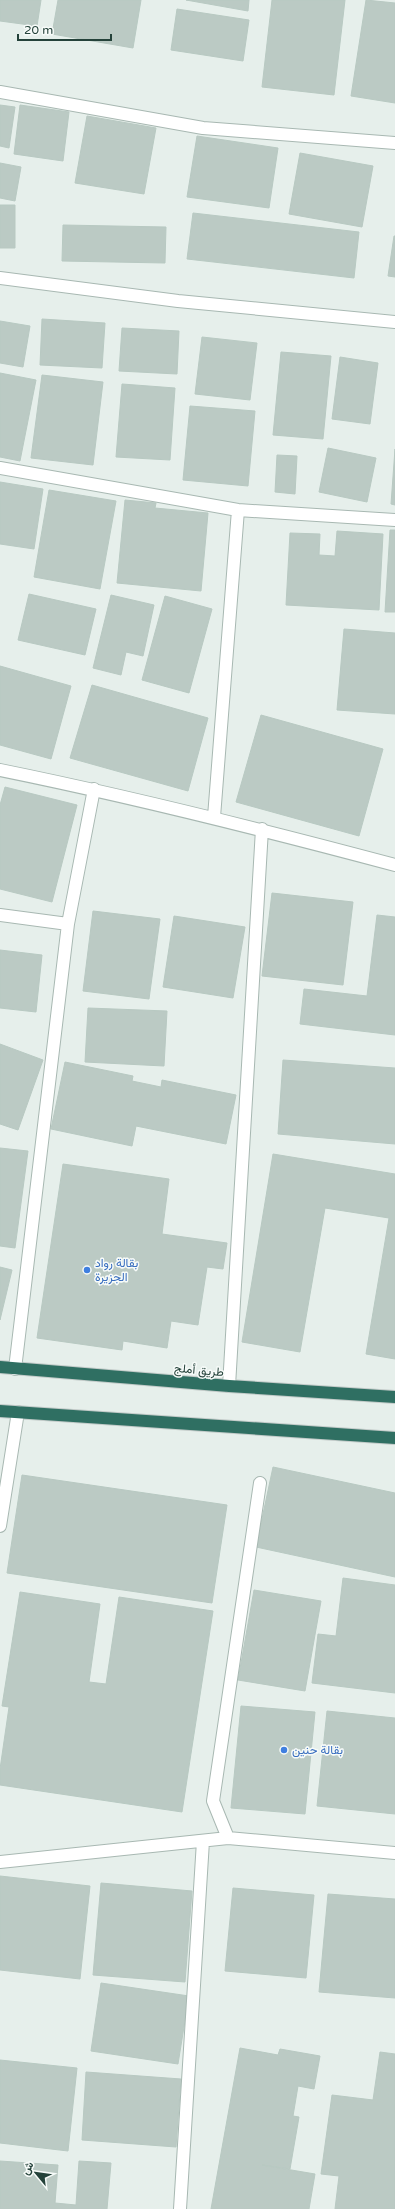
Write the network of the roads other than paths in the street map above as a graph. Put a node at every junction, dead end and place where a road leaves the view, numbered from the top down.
1 (0, 92) edge
2 (395, 143) edge
3 (0, 278) edge
4 (395, 322) edge
5 (0, 468) edge
6 (238, 510) junction
7 (395, 520) edge
8 (0, 770) edge
9 (94, 789) junction
10 (214, 817) junction
11 (262, 829) junction
12 (395, 865) edge
13 (0, 915) edge
14 (68, 924) junction
15 (0, 1368) edge
16 (15, 1369) junction
17 (229, 1386) junction
18 (395, 1397) edge
19 (0, 1411) edge
20 (18, 1412) junction
21 (395, 1438) edge
22 (260, 1483) dead end
23 (0, 1526) edge
24 (228, 1838) junction
25 (203, 1841) junction
26 (395, 1852) edge
27 (0, 1862) edge
28 (180, 2209) edge

1 - 2 street
3 - 4 street
5 - 6 street
6 - 7 street
6 - 10 street
8 - 9 street
9 - 10 street
9 - 14 street
10 - 11 street
11 - 12 street
11 - 17 street
13 - 14 street
14 - 16 street
15 - 16 highway, طريق أملج
16 - 17 highway, طريق أملج
17 - 18 highway, طريق أملج
19 - 20 highway
20 - 21 highway
20 - 23 street
22 - 24 street
24 - 25 street
24 - 26 street
25 - 27 street
25 - 28 street

